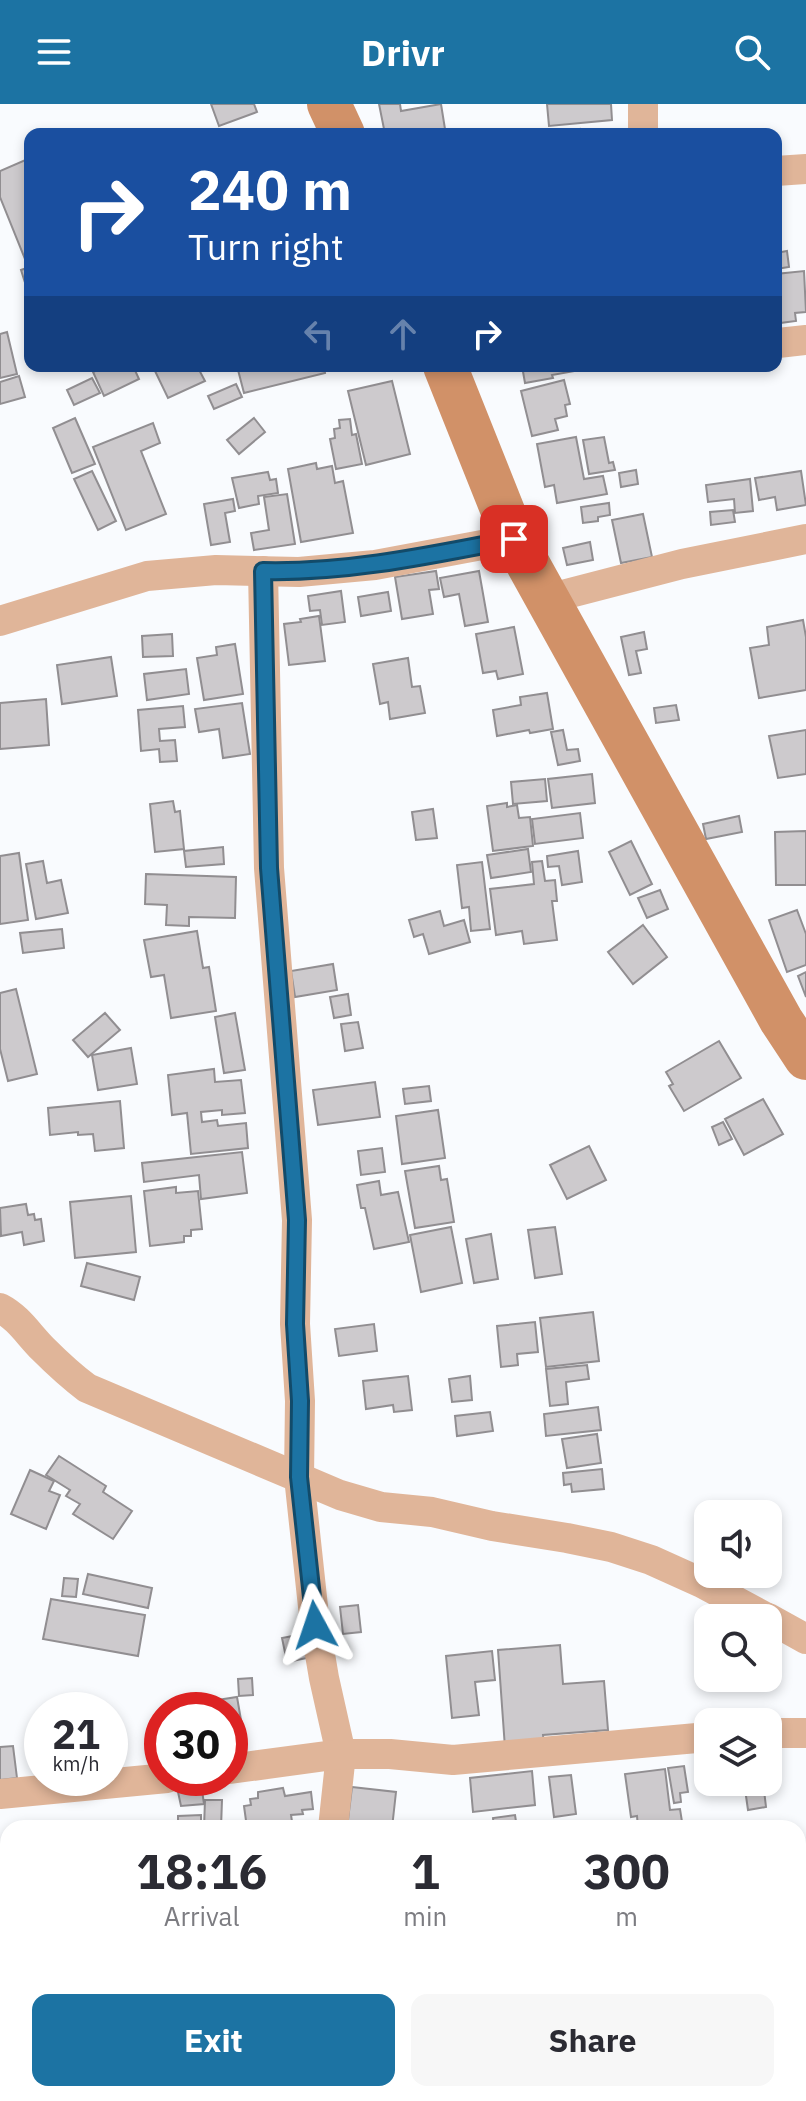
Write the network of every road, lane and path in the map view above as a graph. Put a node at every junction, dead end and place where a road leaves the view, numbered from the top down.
1 (329, 104) edge
2 (643, 104) edge
3 (340, 128) edge
4 (643, 128) edge
5 (806, 169) edge
6 (782, 171) edge
7 (447, 372) edge
8 (514, 539) junction
9 (806, 539) edge
10 (263, 571) junction
11 (547, 599) junction
12 (0, 621) edge
13 (806, 1058) edge
14 (0, 1308) edge
15 (299, 1477) junction
16 (742, 1604) edge
17 (782, 1626) edge
18 (806, 1639) edge
19 (782, 1733) edge
20 (806, 1733) edge
21 (694, 1738) edge
22 (341, 1754) junction
23 (248, 1767) edge
24 (144, 1780) edge
25 (0, 1794) edge
26 (334, 1820) edge

1 - 3 main road
2 - 4 street
5 - 6 street
7 - 8 main road
8 - 10 street
8 - 11 main road
9 - 11 street
10 - 12 street
10 - 15 street
11 - 13 main road
14 - 15 street
15 - 16 street
15 - 22 street
17 - 18 street
19 - 20 street
21 - 22 street
22 - 23 street
22 - 26 street
24 - 25 street

